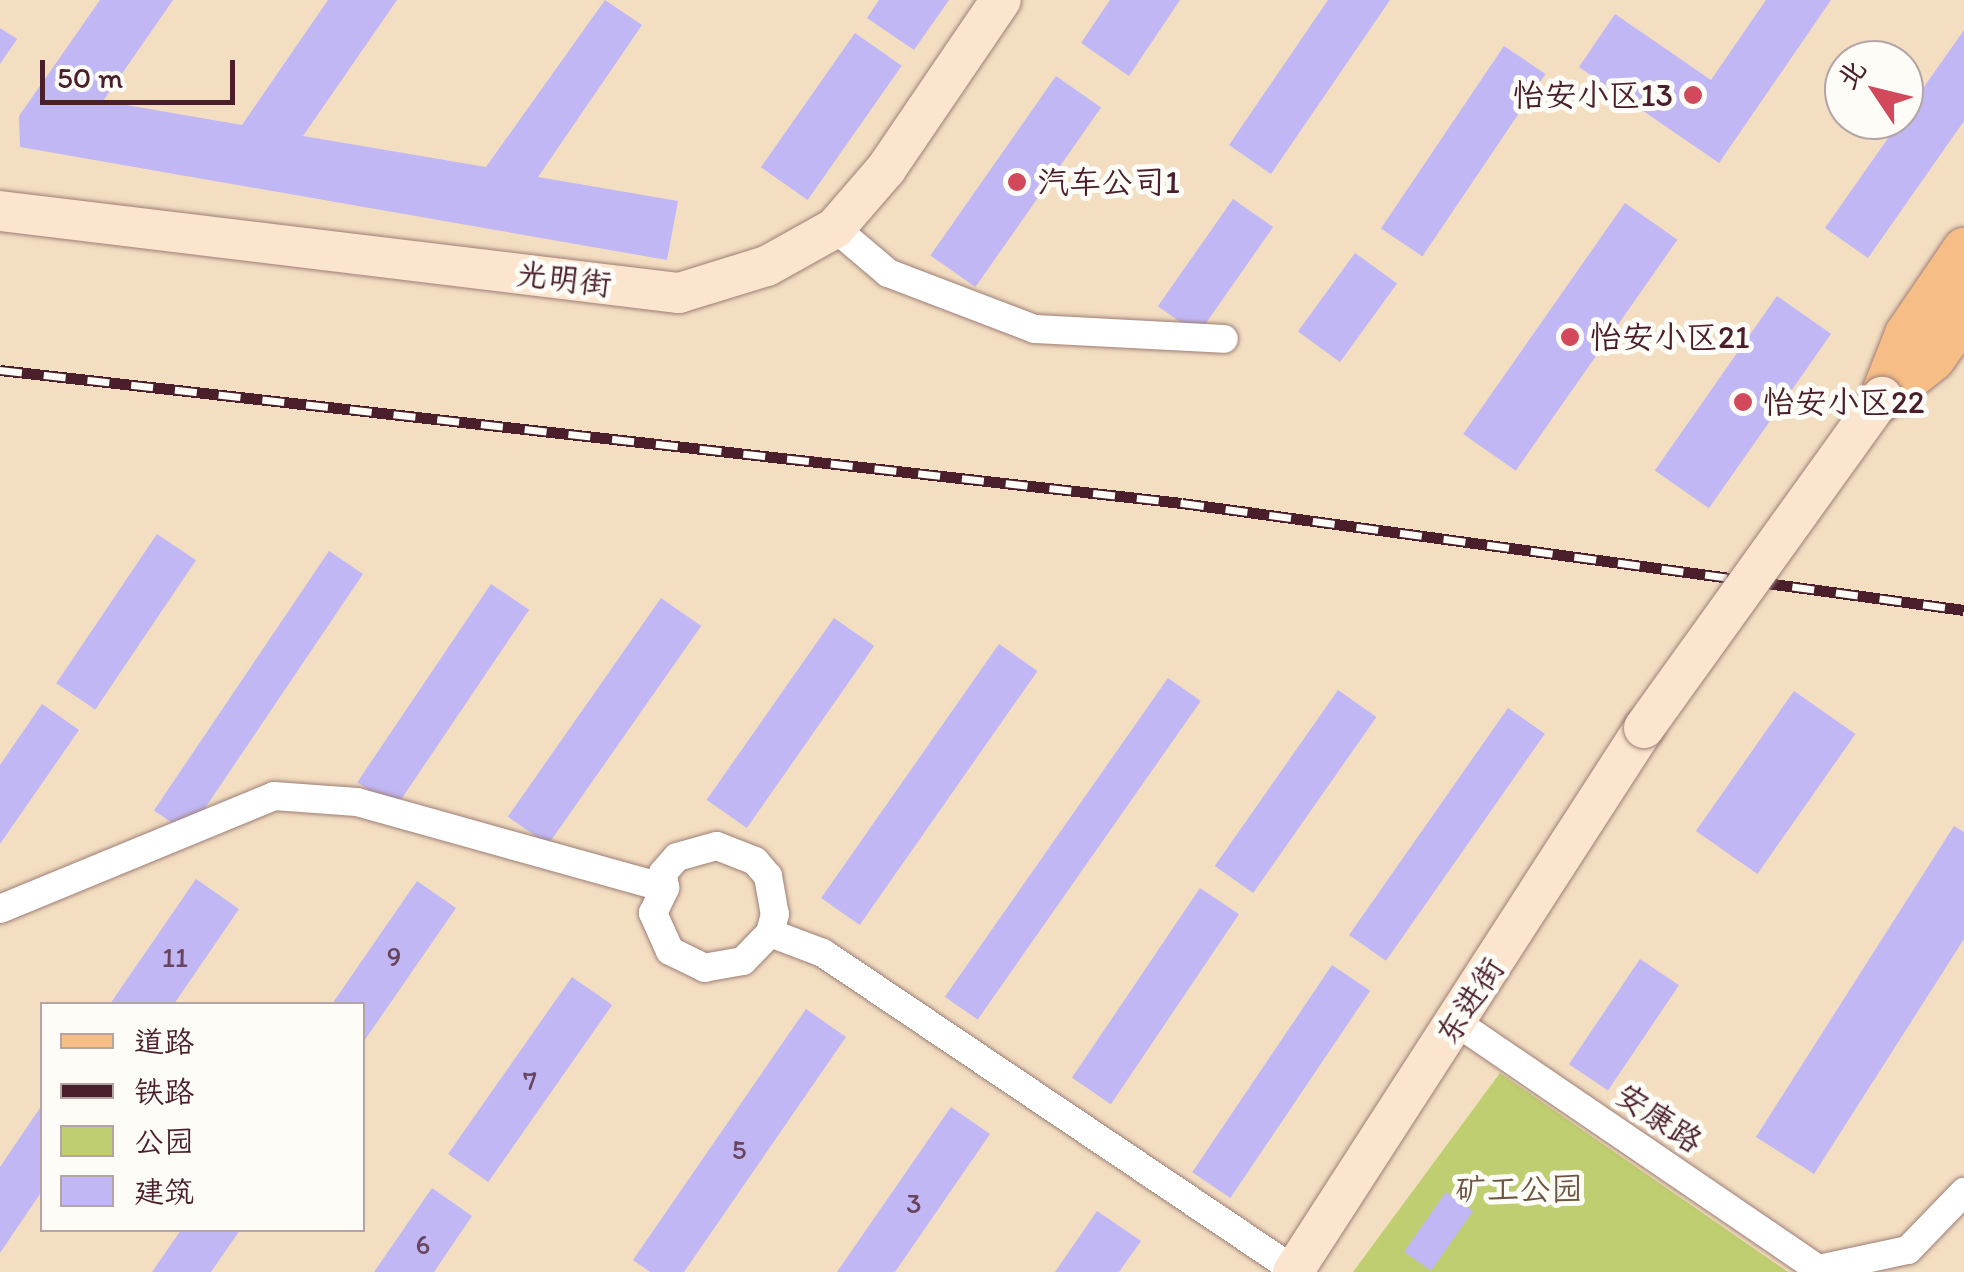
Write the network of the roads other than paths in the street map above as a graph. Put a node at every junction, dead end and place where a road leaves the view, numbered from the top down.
1 (1001, 0) edge
2 (0, 212) edge
3 (835, 228) junction
4 (1964, 250) edge
5 (1964, 312) edge
6 (1224, 339) dead end
7 (1882, 397) junction
8 (665, 888) junction
9 (0, 909) edge
10 (770, 933) junction
11 (1456, 1022) junction
12 (1964, 1192) edge
13 (1294, 1271) edge
14 (1821, 1271) edge

1 - 3 main road, 光明街
2 - 3 main road, 光明街
3 - 6 street
4 - 7 main road
5 - 7 main road
7 - 11 main road, 东进街, bridge
8 - 9 street
8 - 10 street
8 - 10 street
10 - 13 street
11 - 13 main road, 东进街
11 - 14 street, 安康路
12 - 14 street

